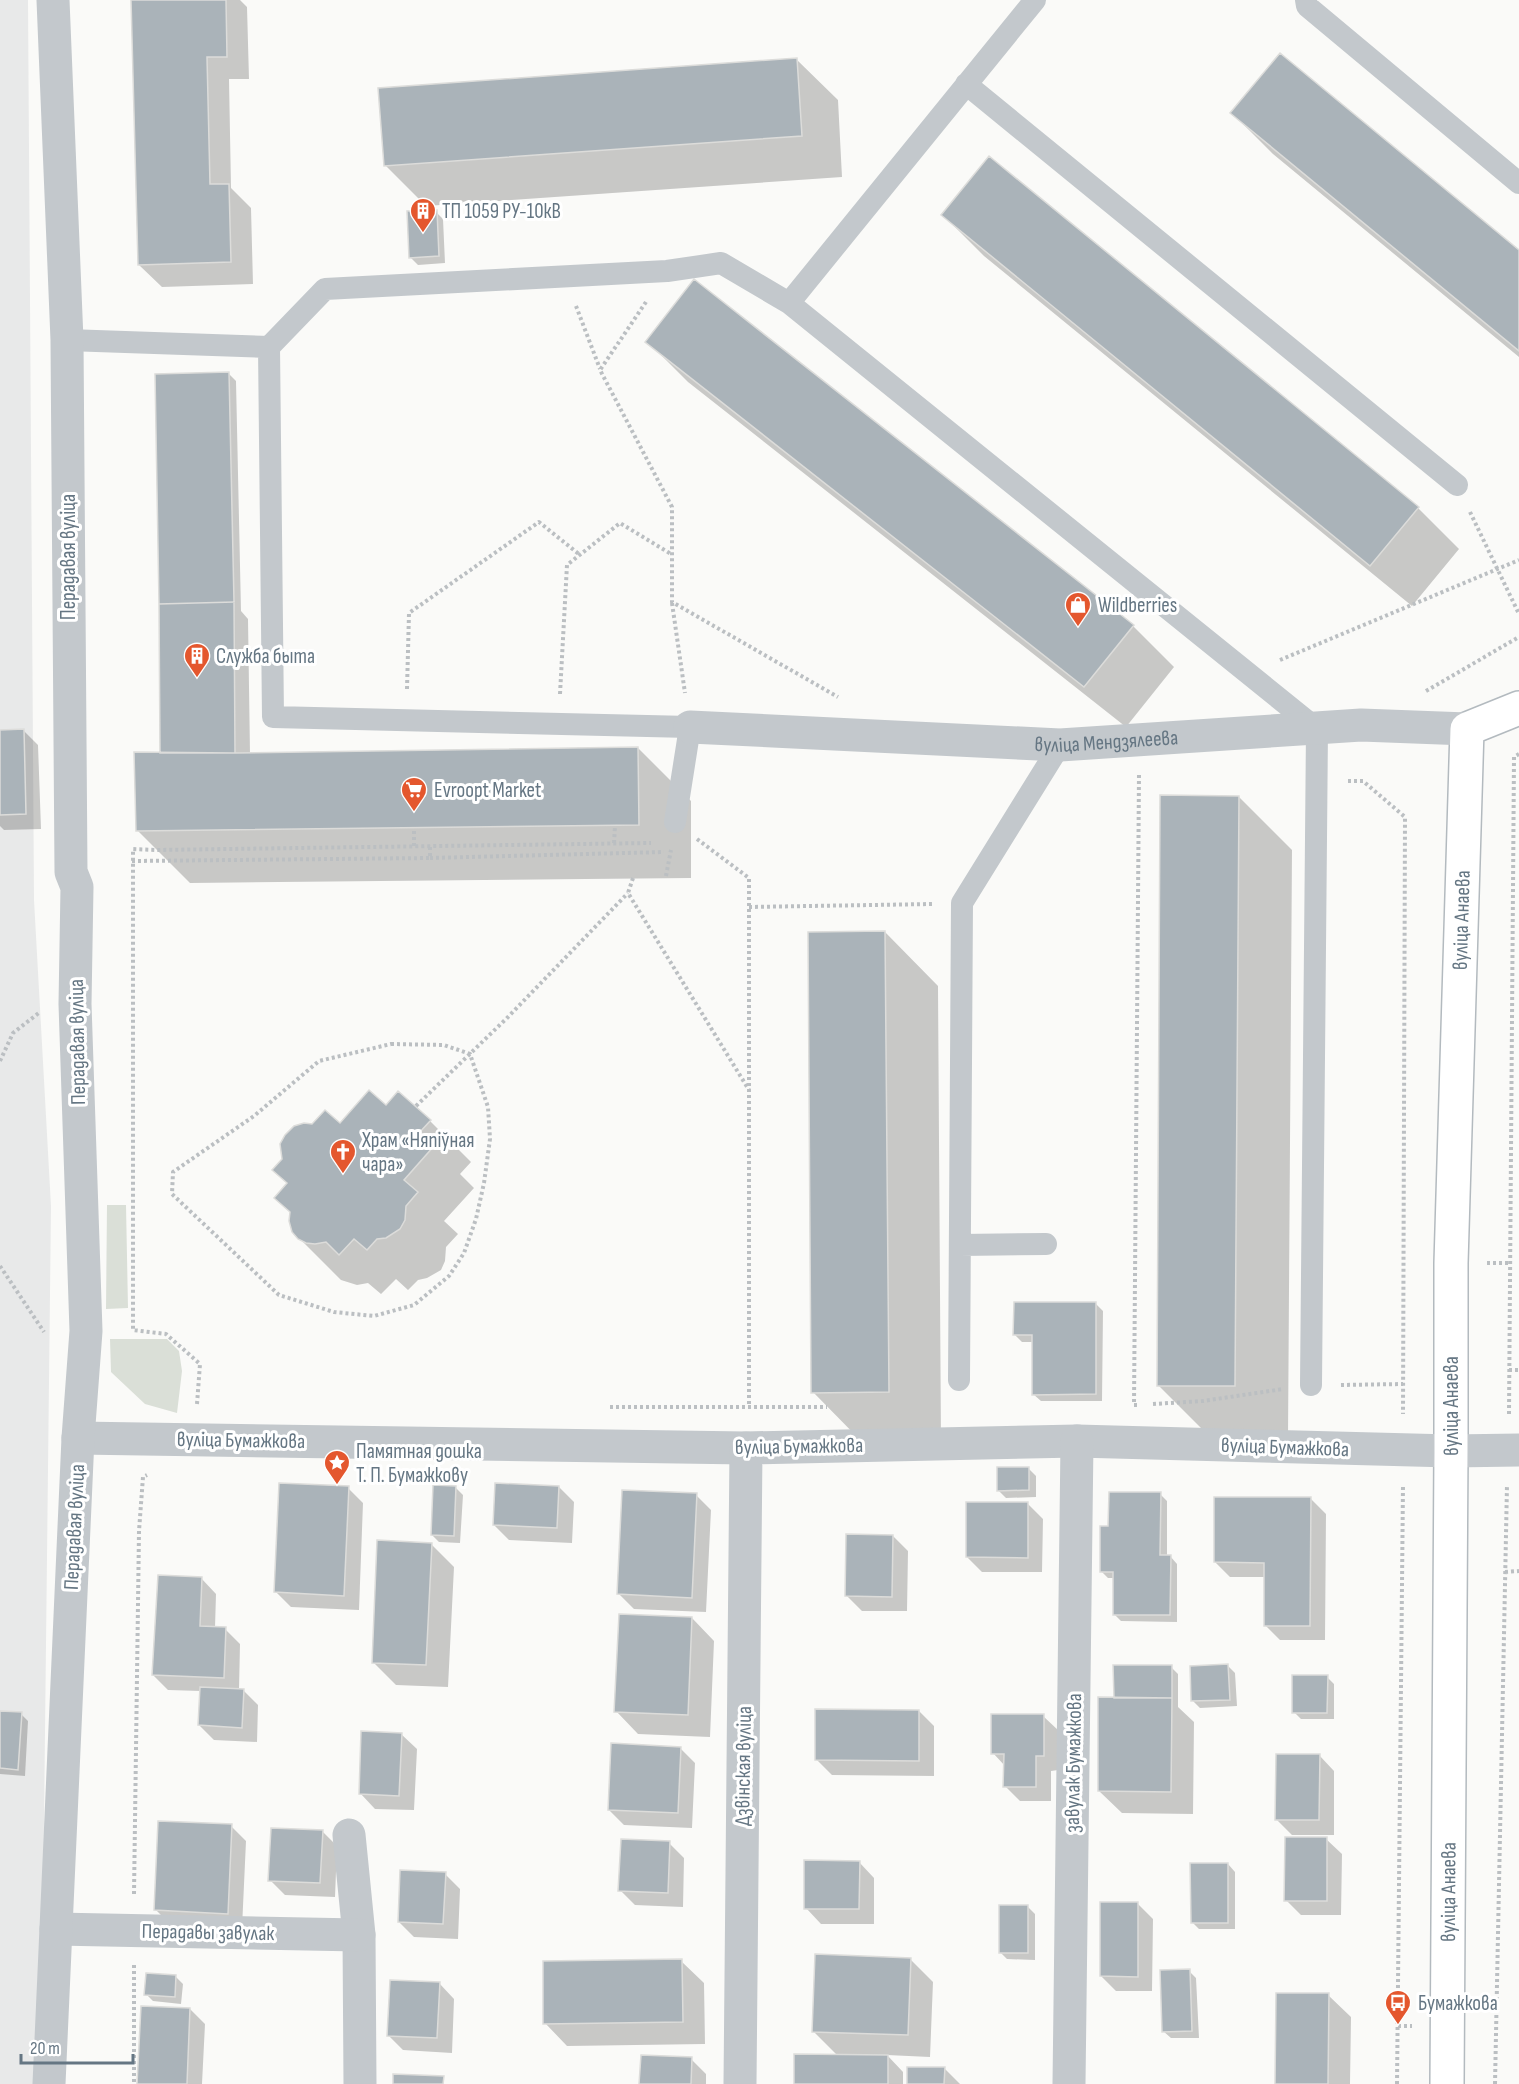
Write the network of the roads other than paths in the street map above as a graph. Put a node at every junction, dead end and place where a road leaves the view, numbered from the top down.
1 (52, 0) edge
2 (1035, 0) edge
3 (1306, 0) edge
4 (966, 84) junction
5 (1519, 183) edge
6 (789, 303) junction
7 (67, 340) junction
8 (269, 347) junction
9 (1457, 485) road end
10 (1519, 708) edge
11 (690, 727) junction
12 (1317, 729) junction
13 (1467, 729) junction
14 (1060, 745) junction
15 (675, 822) road end
16 (1046, 1244) dead end
17 (960, 1245) junction
18 (959, 1380) dead end
19 (1311, 1385) road end
20 (78, 1438) junction
21 (1077, 1441) junction
22 (746, 1448) junction
23 (1519, 1450) edge
24 (1451, 1451) junction
25 (349, 1835) dead end
26 (56, 1929) junction
27 (359, 1935) junction
28 (49, 2084) edge
29 (360, 2084) edge
30 (740, 2084) edge
31 (1069, 2084) edge
32 (1447, 2084) edge

1 - 7 street, Перадавая вуліца
2 - 4 lane
3 - 5 lane
4 - 6 lane
4 - 9 lane
6 - 8 lane
6 - 12 lane
7 - 8 lane
7 - 20 street, Перадавая вуліца
8 - 11 lane
10 - 13 street, вуліца Мендзялеева
11 - 14 street, вуліца Мендзялеева
11 - 15 lane
12 - 13 street, вуліца Мендзялеева
12 - 14 street, вуліца Мендзялеева
12 - 19 lane
13 - 24 street, вуліца Анаева
14 - 17 lane
16 - 17 lane
17 - 18 lane
20 - 22 street, вуліца Бумажкова
20 - 26 street, Перадавая вуліца
21 - 22 street, вуліца Бумажкова
21 - 24 street, вуліца Бумажкова
21 - 31 street, завулак Бумажкова
22 - 30 street, Дзвінская вуліца
23 - 24 street, вуліца Бумажкова
24 - 32 street, вуліца Анаева
25 - 27 street
26 - 27 street, Перадавы завулак
26 - 28 street, Перадавая вуліца
27 - 29 street

